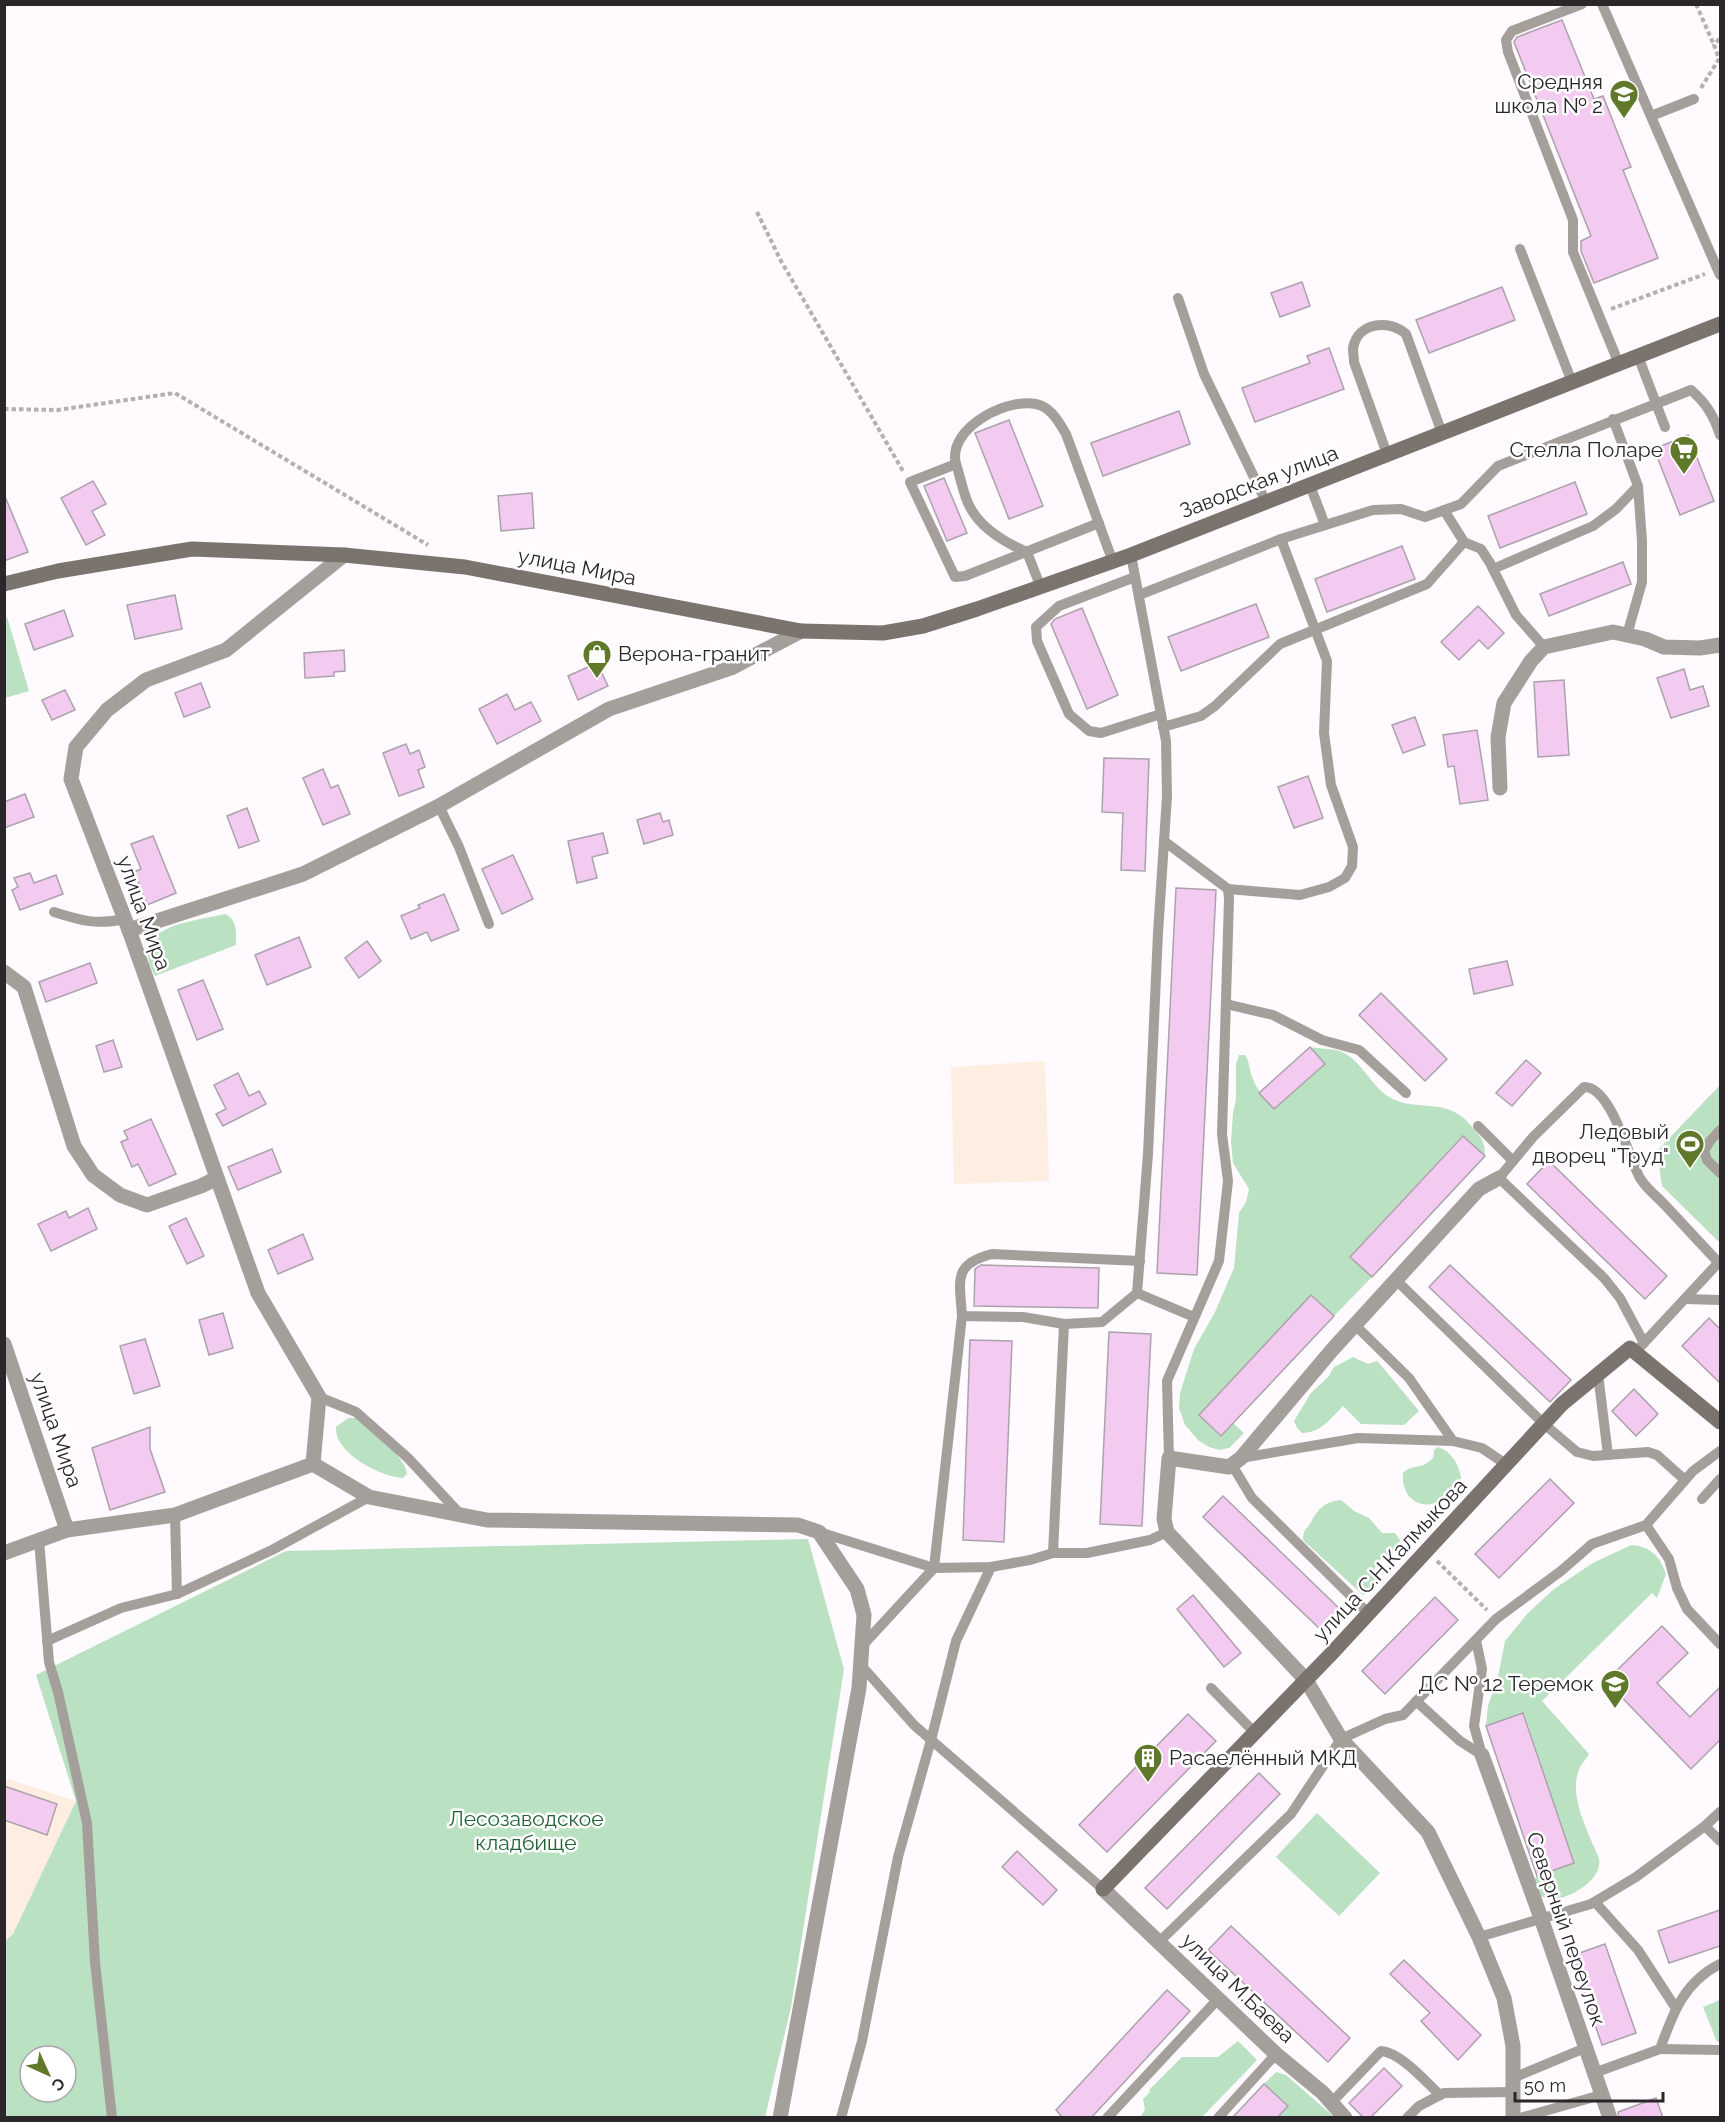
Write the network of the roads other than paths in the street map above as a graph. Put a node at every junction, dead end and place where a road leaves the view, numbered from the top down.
1 (1582, 4) edge
2 (1602, 4) edge
3 (1694, 99) road end
4 (1651, 116) junction
5 (1520, 249) dead end
6 (1719, 272) edge
7 (1178, 298) dead end
8 (1720, 324) edge
9 (1638, 356) junction
10 (1618, 364) junction
11 (1572, 382) junction
12 (1656, 402) junction
13 (1717, 414) edge
14 (1613, 420) junction
15 (1665, 427) dead end
16 (1442, 433) junction
17 (1720, 435) edge
18 (1388, 454) junction
19 (956, 464) junction
20 (1310, 485) junction
21 (1638, 486) junction
22 (1266, 502) junction
23 (1444, 510) junction
24 (1098, 523) junction
25 (1324, 525) junction
26 (1281, 538) junction
27 (1464, 542) junction
28 (1027, 552) junction
29 (344, 555) junction
30 (1131, 555) junction
31 (1113, 562) junction
32 (1493, 569) junction
33 (1135, 577) junction
34 (4, 584) edge
35 (1041, 588) junction
36 (1138, 595) junction
37 (1315, 630) junction
38 (801, 631) junction
39 (1627, 635) junction
40 (1720, 645) edge
41 (1544, 646) junction
42 (1161, 714) junction
43 (1163, 727) junction
44 (1500, 788) dead end
45 (439, 806) junction
46 (1164, 841) junction
47 (1228, 889) junction
48 (54, 912) dead end
49 (127, 924) junction
50 (489, 924) dead end
51 (4, 972) edge
52 (1226, 1004) junction
53 (1406, 1093) dead end
54 (1478, 1126) dead end
55 (1720, 1130) edge
56 (1513, 1161) junction
57 (1720, 1173) edge
58 (217, 1178) junction
59 (1499, 1178) junction
60 (1140, 1261) junction
61 (1720, 1262) edge
62 (1396, 1280) junction
63 (1137, 1293) junction
64 (1686, 1299) junction
65 (1720, 1300) edge
66 (962, 1316) junction
67 (1194, 1317) junction
68 (1064, 1324) junction
69 (1355, 1325) junction
70 (4, 1344) edge
71 (1640, 1347) junction
72 (1598, 1374) junction
73 (319, 1397) junction
74 (1720, 1422) edge
75 (1544, 1424) junction
76 (1453, 1441) junction
77 (1720, 1451) edge
78 (1608, 1455) junction
79 (1169, 1458) junction
80 (1237, 1462) junction
81 (313, 1464) junction
82 (1507, 1465) junction
83 (1720, 1479) edge
84 (1686, 1480) junction
85 (369, 1497) junction
86 (1702, 1499) dead end
87 (175, 1515) junction
88 (461, 1515) junction
89 (1646, 1525) junction
90 (68, 1530) junction
91 (819, 1532) junction
92 (1167, 1532) junction
93 (39, 1540) junction
94 (4, 1553) edge
95 (1053, 1553) junction
96 (991, 1567) junction
97 (934, 1568) junction
98 (177, 1594) junction
99 (1369, 1614) junction
100 (1476, 1640) junction
101 (47, 1641) junction
102 (1720, 1644) edge
103 (862, 1646) junction
104 (860, 1664) junction
105 (1306, 1680) junction
106 (1211, 1688) dead end
107 (1416, 1701) junction
108 (1255, 1733) junction
109 (1341, 1739) junction
110 (931, 1740) junction
111 (1482, 1755) junction
112 (1720, 1812) edge
113 (1705, 1826) junction
114 (1720, 1841) edge
115 (1102, 1889) junction
116 (1595, 1902) junction
117 (1541, 1917) junction
118 (1479, 1937) junction
119 (1159, 1942) junction
120 (1720, 1964) edge
121 (1218, 1999) junction
122 (1675, 2007) junction
123 (1585, 2048) junction
124 (1660, 2049) junction
125 (1720, 2050) edge
126 (1276, 2054) junction
127 (1593, 2073) junction
128 (1513, 2085) junction
129 (1440, 2095) junction
130 (1601, 2095) junction
131 (1332, 2102) junction
132 (112, 2118) edge
133 (780, 2118) edge
134 (841, 2118) edge
135 (1107, 2118) edge
136 (1218, 2118) edge
137 (1345, 2118) edge
138 (1407, 2118) edge
139 (1513, 2118) edge
140 (1520, 2118) edge
141 (1610, 2118) edge

1 - 10 lane
2 - 4 lane
3 - 4 lane
4 - 6 lane
5 - 11 lane
7 - 22 lane
8 - 9 street, Заводская улица
9 - 10 street, Заводская улица
9 - 12 lane
10 - 11 street, Заводская улица
11 - 16 street, Заводская улица
12 - 13 lane
12 - 14 lane
12 - 15 lane
13 - 17 lane
14 - 21 lane
14 - 23 lane
16 - 18 street, Заводская улица
16 - 18 lane
18 - 20 street, Заводская улица
19 - 24 lane
19 - 28 lane
19 - 28 lane
20 - 22 street, Заводская улица
20 - 25 lane
21 - 32 lane
21 - 39 lane
22 - 30 street, Заводская улица
23 - 25 lane
23 - 27 lane
24 - 28 lane
24 - 31 lane
25 - 26 lane
26 - 36 lane
26 - 37 lane
27 - 32 lane
27 - 37 lane
28 - 35 lane
29 - 34 street, улица Мира
29 - 38 street, улица Мира
29 - 49 street, улица Мира
30 - 31 street, Заводская улица
30 - 33 lane
31 - 35 street, Заводская улица
32 - 41 lane
33 - 36 lane
33 - 42 lane
35 - 38 street, Заводская улица
36 - 42 lane
37 - 43 lane
37 - 47 lane
38 - 45 street
39 - 40 street
39 - 41 street
41 - 44 street
42 - 43 lane
43 - 46 lane
45 - 49 street
45 - 50 lane
46 - 47 lane
46 - 60 lane
47 - 52 lane
48 - 49 lane
49 - 58 street, улица Мира
51 - 58 street
52 - 53 lane
52 - 67 lane
54 - 56 lane
55 - 57 lane
56 - 59 lane
56 - 61 lane
58 - 73 street, улица Мира
59 - 62 street
59 - 71 lane
60 - 63 lane
60 - 66 lane
61 - 64 lane
62 - 69 street
62 - 75 lane
63 - 67 lane
63 - 68 lane
64 - 65 lane
64 - 71 lane
66 - 68 lane
66 - 97 lane
67 - 79 lane
68 - 95 lane
69 - 76 lane
69 - 80 street
70 - 90 street, улица Мира
71 - 72 street, улица С.Н.Калмыкова
71 - 74 street
72 - 75 street, улица С.Н.Калмыкова
72 - 78 lane
73 - 81 street
73 - 88 lane
75 - 78 lane
75 - 82 street, улица С.Н.Калмыкова
76 - 80 lane
76 - 82 lane
77 - 84 lane
78 - 84 lane
79 - 80 street
79 - 92 street
80 - 99 lane
81 - 85 street
81 - 87 street
82 - 99 street, улица С.Н.Калмыкова
83 - 86 lane
84 - 89 lane
85 - 88 street
85 - 98 lane
87 - 90 street
87 - 98 lane
88 - 91 street
89 - 100 lane
89 - 102 lane
90 - 93 street
91 - 97 lane
91 - 103 street
92 - 95 lane
92 - 105 street
93 - 94 street
93 - 101 lane
95 - 96 lane
96 - 97 lane
96 - 110 lane
97 - 103 lane
98 - 101 lane
99 - 105 street, улица С.Н.Калмыкова
100 - 107 lane
100 - 111 lane
101 - 132 lane
103 - 104 street
104 - 110 lane
104 - 133 street
105 - 108 street, улица С.Н.Калмыкова
105 - 109 street
106 - 108 lane
107 - 109 lane
107 - 111 lane
108 - 115 street, улица С.Н.Калмыкова
109 - 118 street
109 - 119 lane
110 - 115 lane
110 - 134 lane
111 - 117 street, Северный переулок
112 - 113 lane
113 - 114 lane
113 - 116 lane
115 - 119 street, улица М.Баева
116 - 117 lane
116 - 122 lane
117 - 118 lane
117 - 123 street, Северный переулок
118 - 128 street
119 - 121 street, улица М.Баева
120 - 122 lane
121 - 126 street, улица М.Баева
121 - 135 lane
122 - 124 lane
123 - 127 street, Северный переулок
123 - 128 lane
124 - 125 lane
124 - 127 lane
126 - 131 street, улица М.Баева
126 - 136 lane
127 - 130 street, Северный переулок
128 - 129 lane
128 - 139 street
129 - 131 lane
129 - 138 lane
130 - 140 lane
130 - 141 street, Северный переулок
131 - 137 street, улица М.Баева

